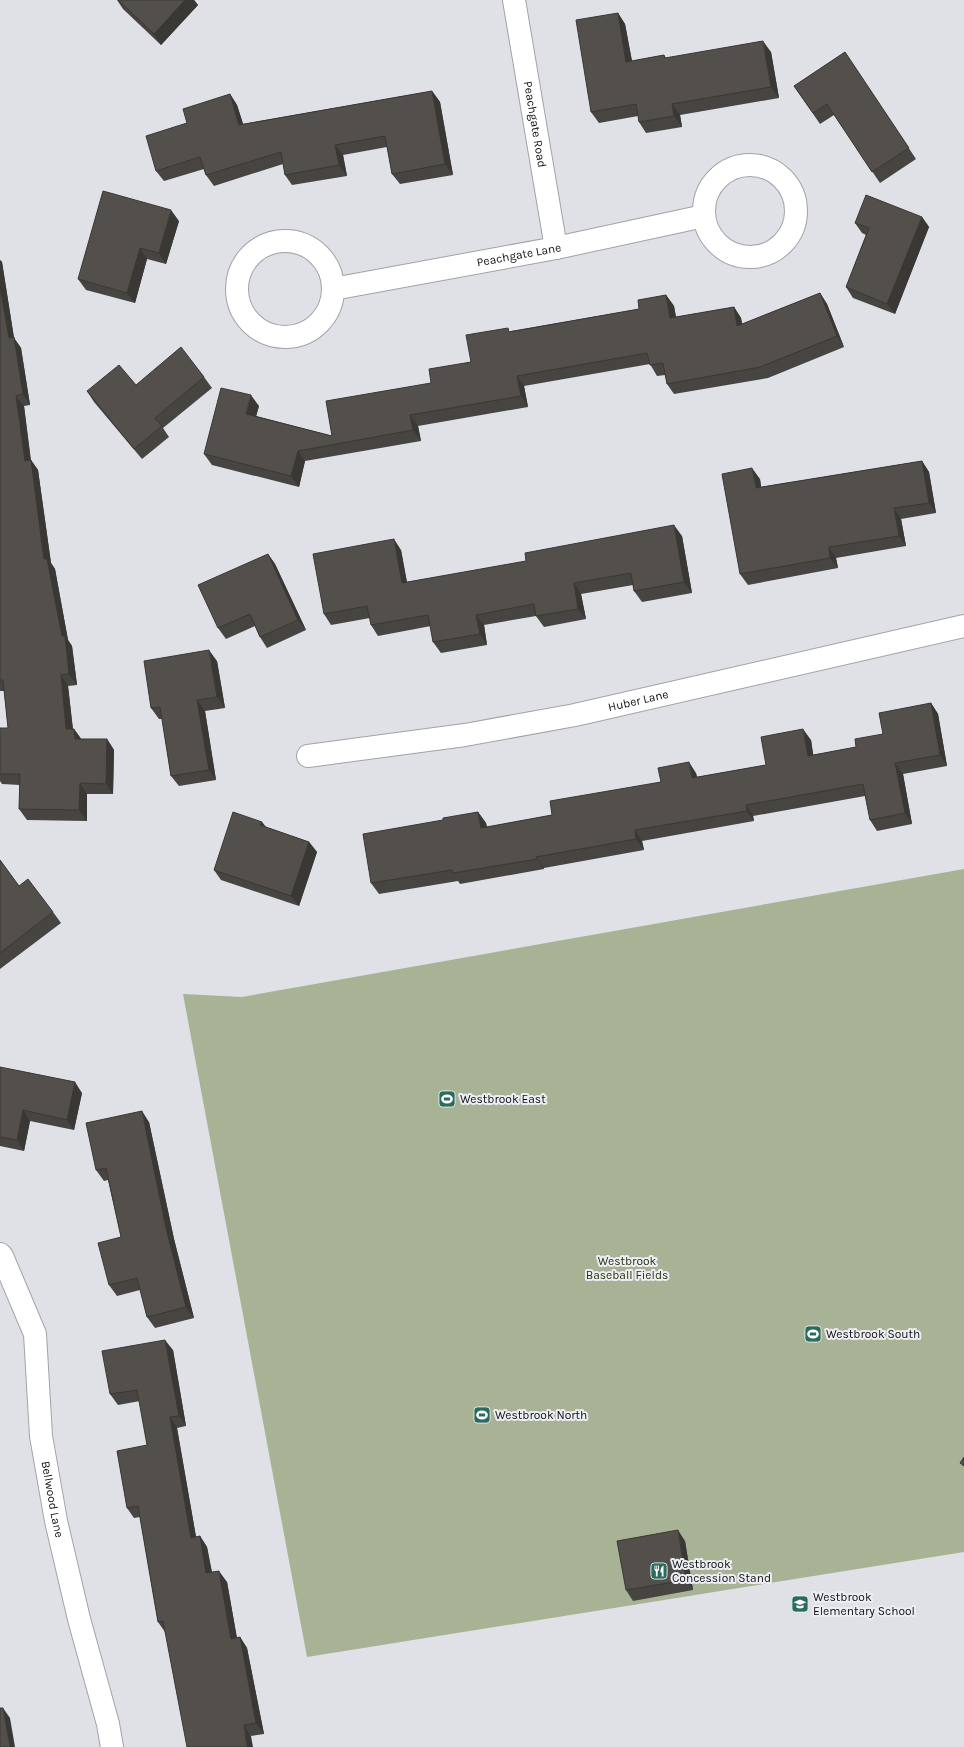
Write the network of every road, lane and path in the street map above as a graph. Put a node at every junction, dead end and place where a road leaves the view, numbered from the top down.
1 (514, 0) edge
2 (704, 216) junction
3 (556, 248) junction
4 (333, 289) junction
5 (964, 626) edge
6 (308, 756) dead end
7 (0, 1254) edge
8 (112, 1747) edge

1 - 3 street, Peachgate Road
2 - 2 street
2 - 3 street, Peachgate Lane
3 - 4 street, Peachgate Lane
4 - 4 street
5 - 6 street, Huber Lane
7 - 8 street, Bellwood Lane

